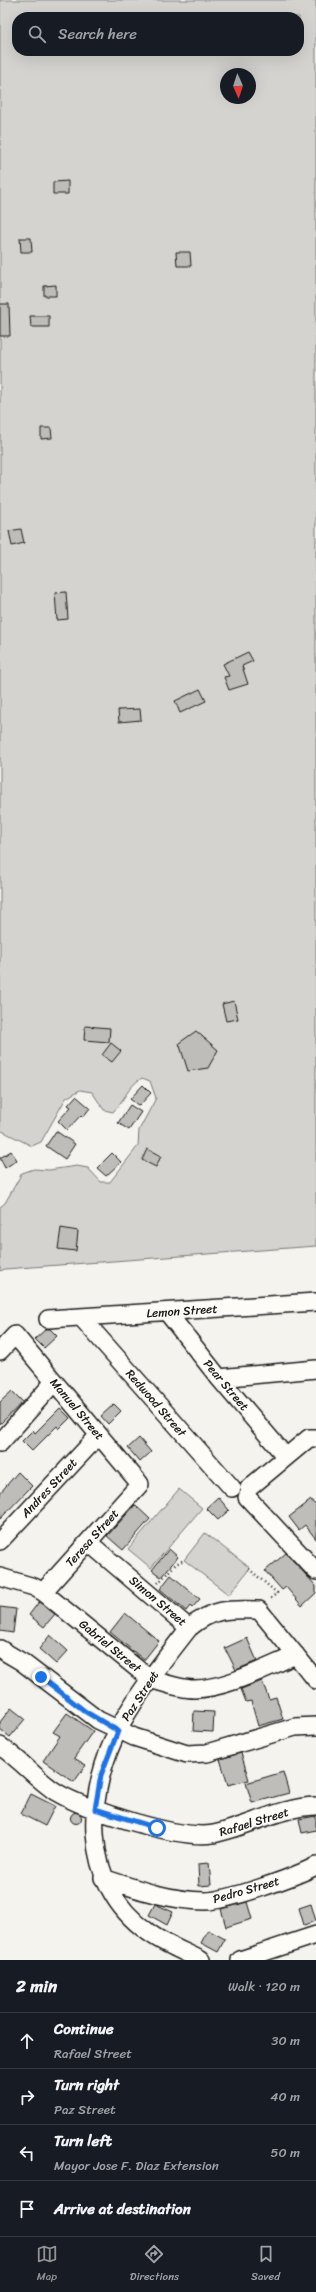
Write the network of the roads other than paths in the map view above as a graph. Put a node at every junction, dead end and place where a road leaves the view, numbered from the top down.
1 (316, 1302) edge
2 (167, 1312) junction
3 (81, 1317) junction
4 (48, 1319) dead end
5 (0, 1351) edge
6 (316, 1369) edge
7 (219, 1378) junction
8 (54, 1382) junction
9 (99, 1435) junction
10 (314, 1441) edge
11 (0, 1443) edge
12 (286, 1457) junction
13 (140, 1484) joint
14 (243, 1491) junction
15 (0, 1541) edge
16 (88, 1542) junction
17 (316, 1571) edge
18 (0, 1578) edge
19 (44, 1592) junction
20 (189, 1628) junction
21 (0, 1649) edge
22 (296, 1655) junction
23 (150, 1679) junction
24 (316, 1680) edge
25 (316, 1726) edge
26 (118, 1731) junction
27 (1, 1751) edge
28 (316, 1806) edge
29 (95, 1809) junction
30 (316, 1866) edge
31 (103, 1878) junction
32 (316, 1935) edge
33 (201, 1960) edge
34 (240, 1960) edge

1 - 2 street, Lemon Street
2 - 3 street, Lemon Street
2 - 7 street, Pear Street
3 - 4 street, Lemon Street
3 - 14 street, Redwood Street
5 - 8 street, Manuel Street
6 - 7 street
7 - 12 street, Pear Street
8 - 9 street, Manuel Street
8 - 11 street
9 - 13 street, Manuel Street
9 - 15 street, Andres Street
10 - 12 street
12 - 14 street
13 - 16 street, Teresa Street
14 - 17 street, Redwood Street
16 - 19 street, Teresa Street
16 - 20 street, Simon Street
18 - 19 street, Gabriel Street
19 - 23 street, Gabriel Street
20 - 22 street, Simon Street
20 - 23 street, Paz Street
21 - 26 street
22 - 23 street, Gabriel Street
22 - 24 street
23 - 26 street, Paz Street
25 - 26 street
26 - 29 street, Paz Street
27 - 29 street, Rafael Street
28 - 29 street, Rafael Street
29 - 31 street, Paz Street
30 - 31 street, Pedro Street
31 - 33 street, Paz Street
32 - 34 street

